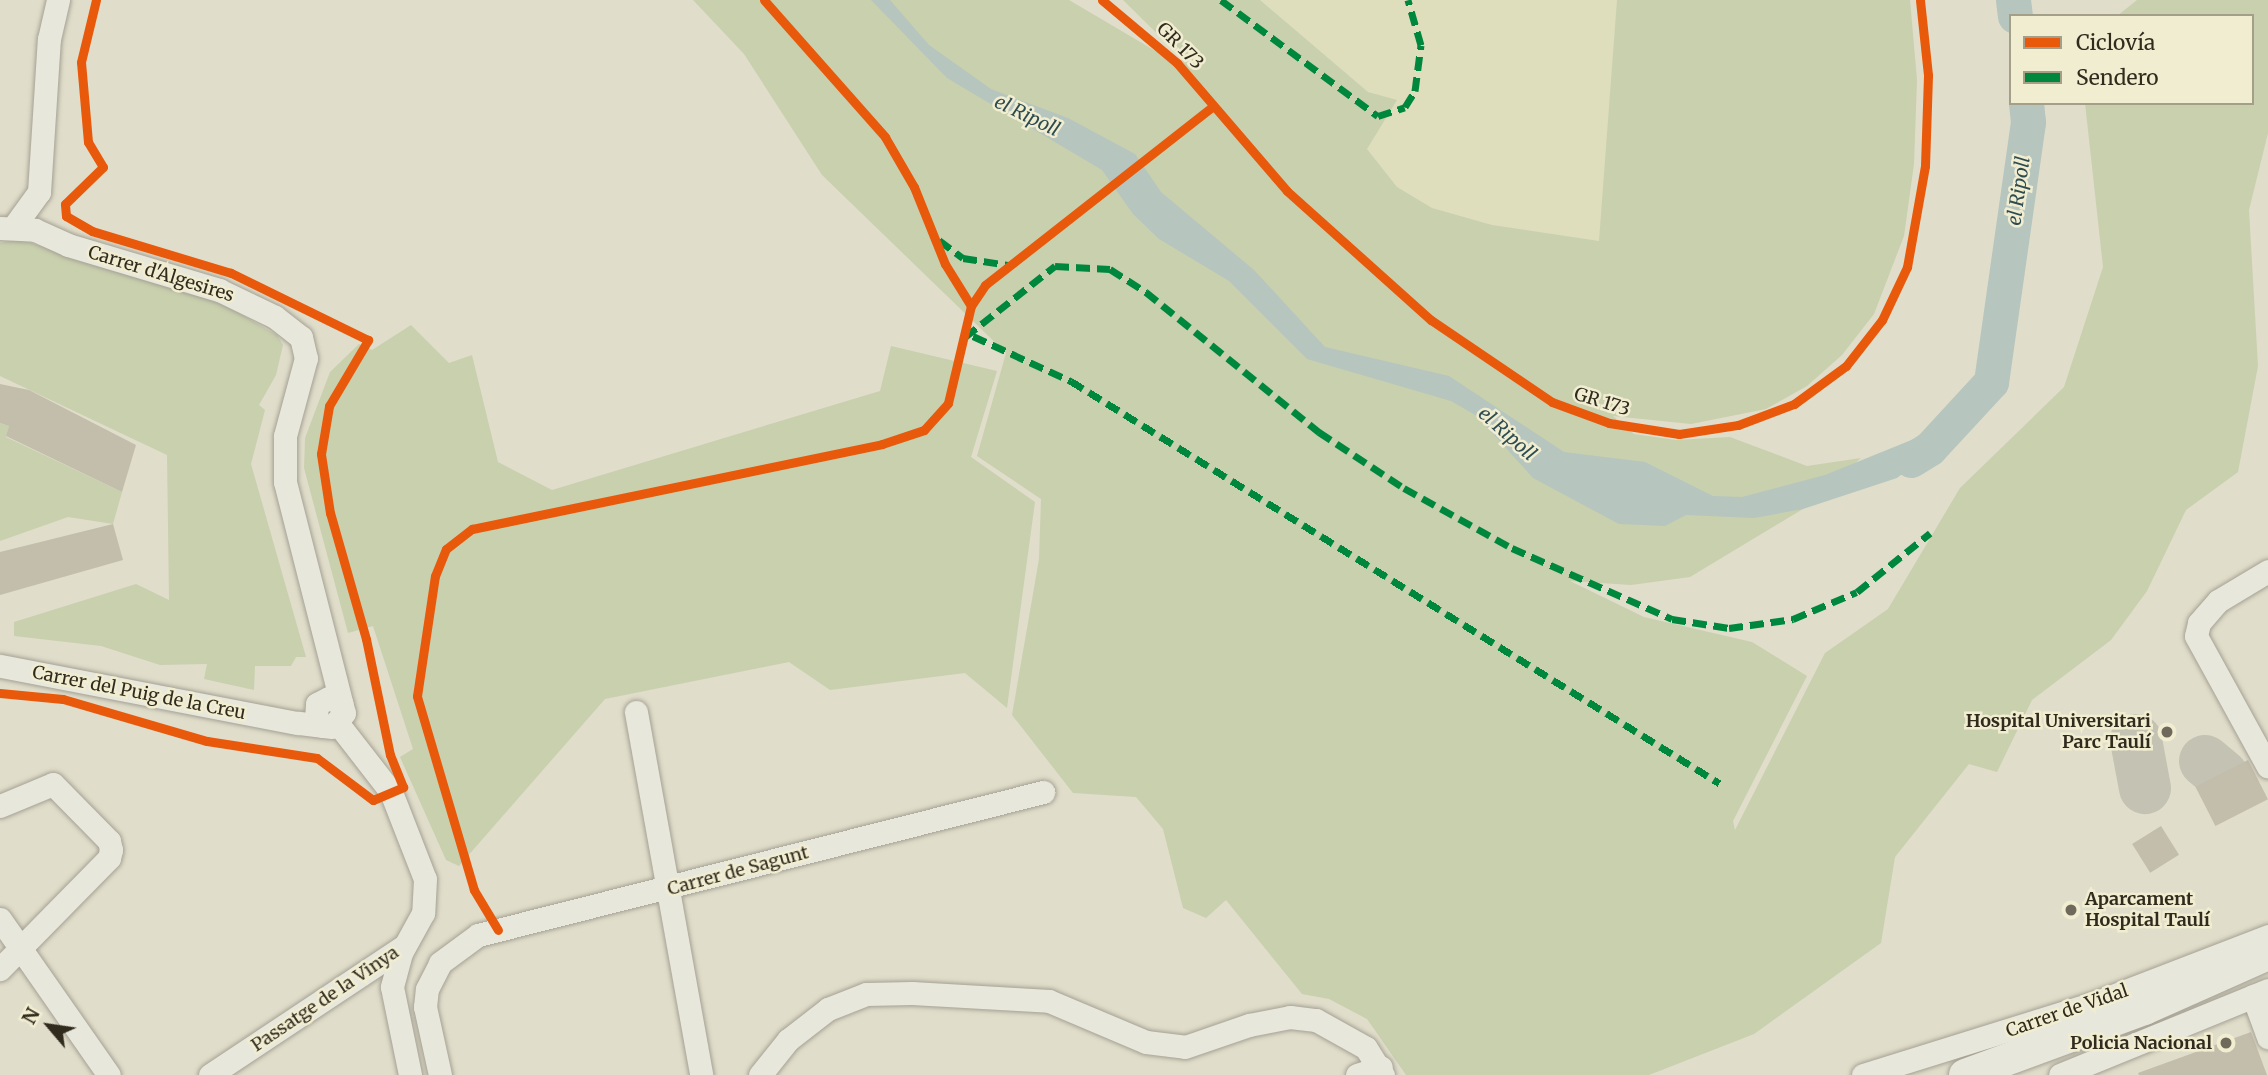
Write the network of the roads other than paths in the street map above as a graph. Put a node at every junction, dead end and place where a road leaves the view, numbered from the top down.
1 (58, 0) edge
2 (7, 227) edge
3 (2268, 571) edge
4 (0, 666) edge
5 (328, 712) junction
6 (636, 712) dead end
7 (2268, 767) edge
8 (1043, 792) dead end
9 (0, 806) edge
10 (667, 890) junction
11 (0, 919) edge
12 (2268, 936) edge
13 (404, 946) junction
14 (24, 947) junction
15 (2268, 954) edge
16 (0, 969) edge
17 (2263, 987) edge
18 (2268, 1037) edge
19 (1382, 1071) edge
20 (109, 1075) edge
21 (210, 1075) edge
22 (410, 1075) edge
23 (440, 1075) edge
24 (701, 1075) edge
25 (760, 1075) edge
26 (1357, 1075) edge
27 (1863, 1075) edge
28 (1965, 1075) edge
29 (2008, 1075) edge
30 (2060, 1075) edge

1 - 2 street
2 - 5 street, Carrer d'Algesires
3 - 7 street
4 - 5 street, Carrer del Puig de la Creu
5 - 13 street
6 - 10 street
8 - 10 street, Carrer de Sagunt
9 - 14 street
10 - 23 street, Carrer de Sagunt
10 - 24 street
11 - 14 street
12 - 27 street, Carrer de Vidal
13 - 21 street, Passatge de la Vinya
13 - 22 street
14 - 16 street
14 - 20 street
15 - 28 street
17 - 18 street
17 - 29 street
17 - 30 street
19 - 25 street
19 - 26 street

